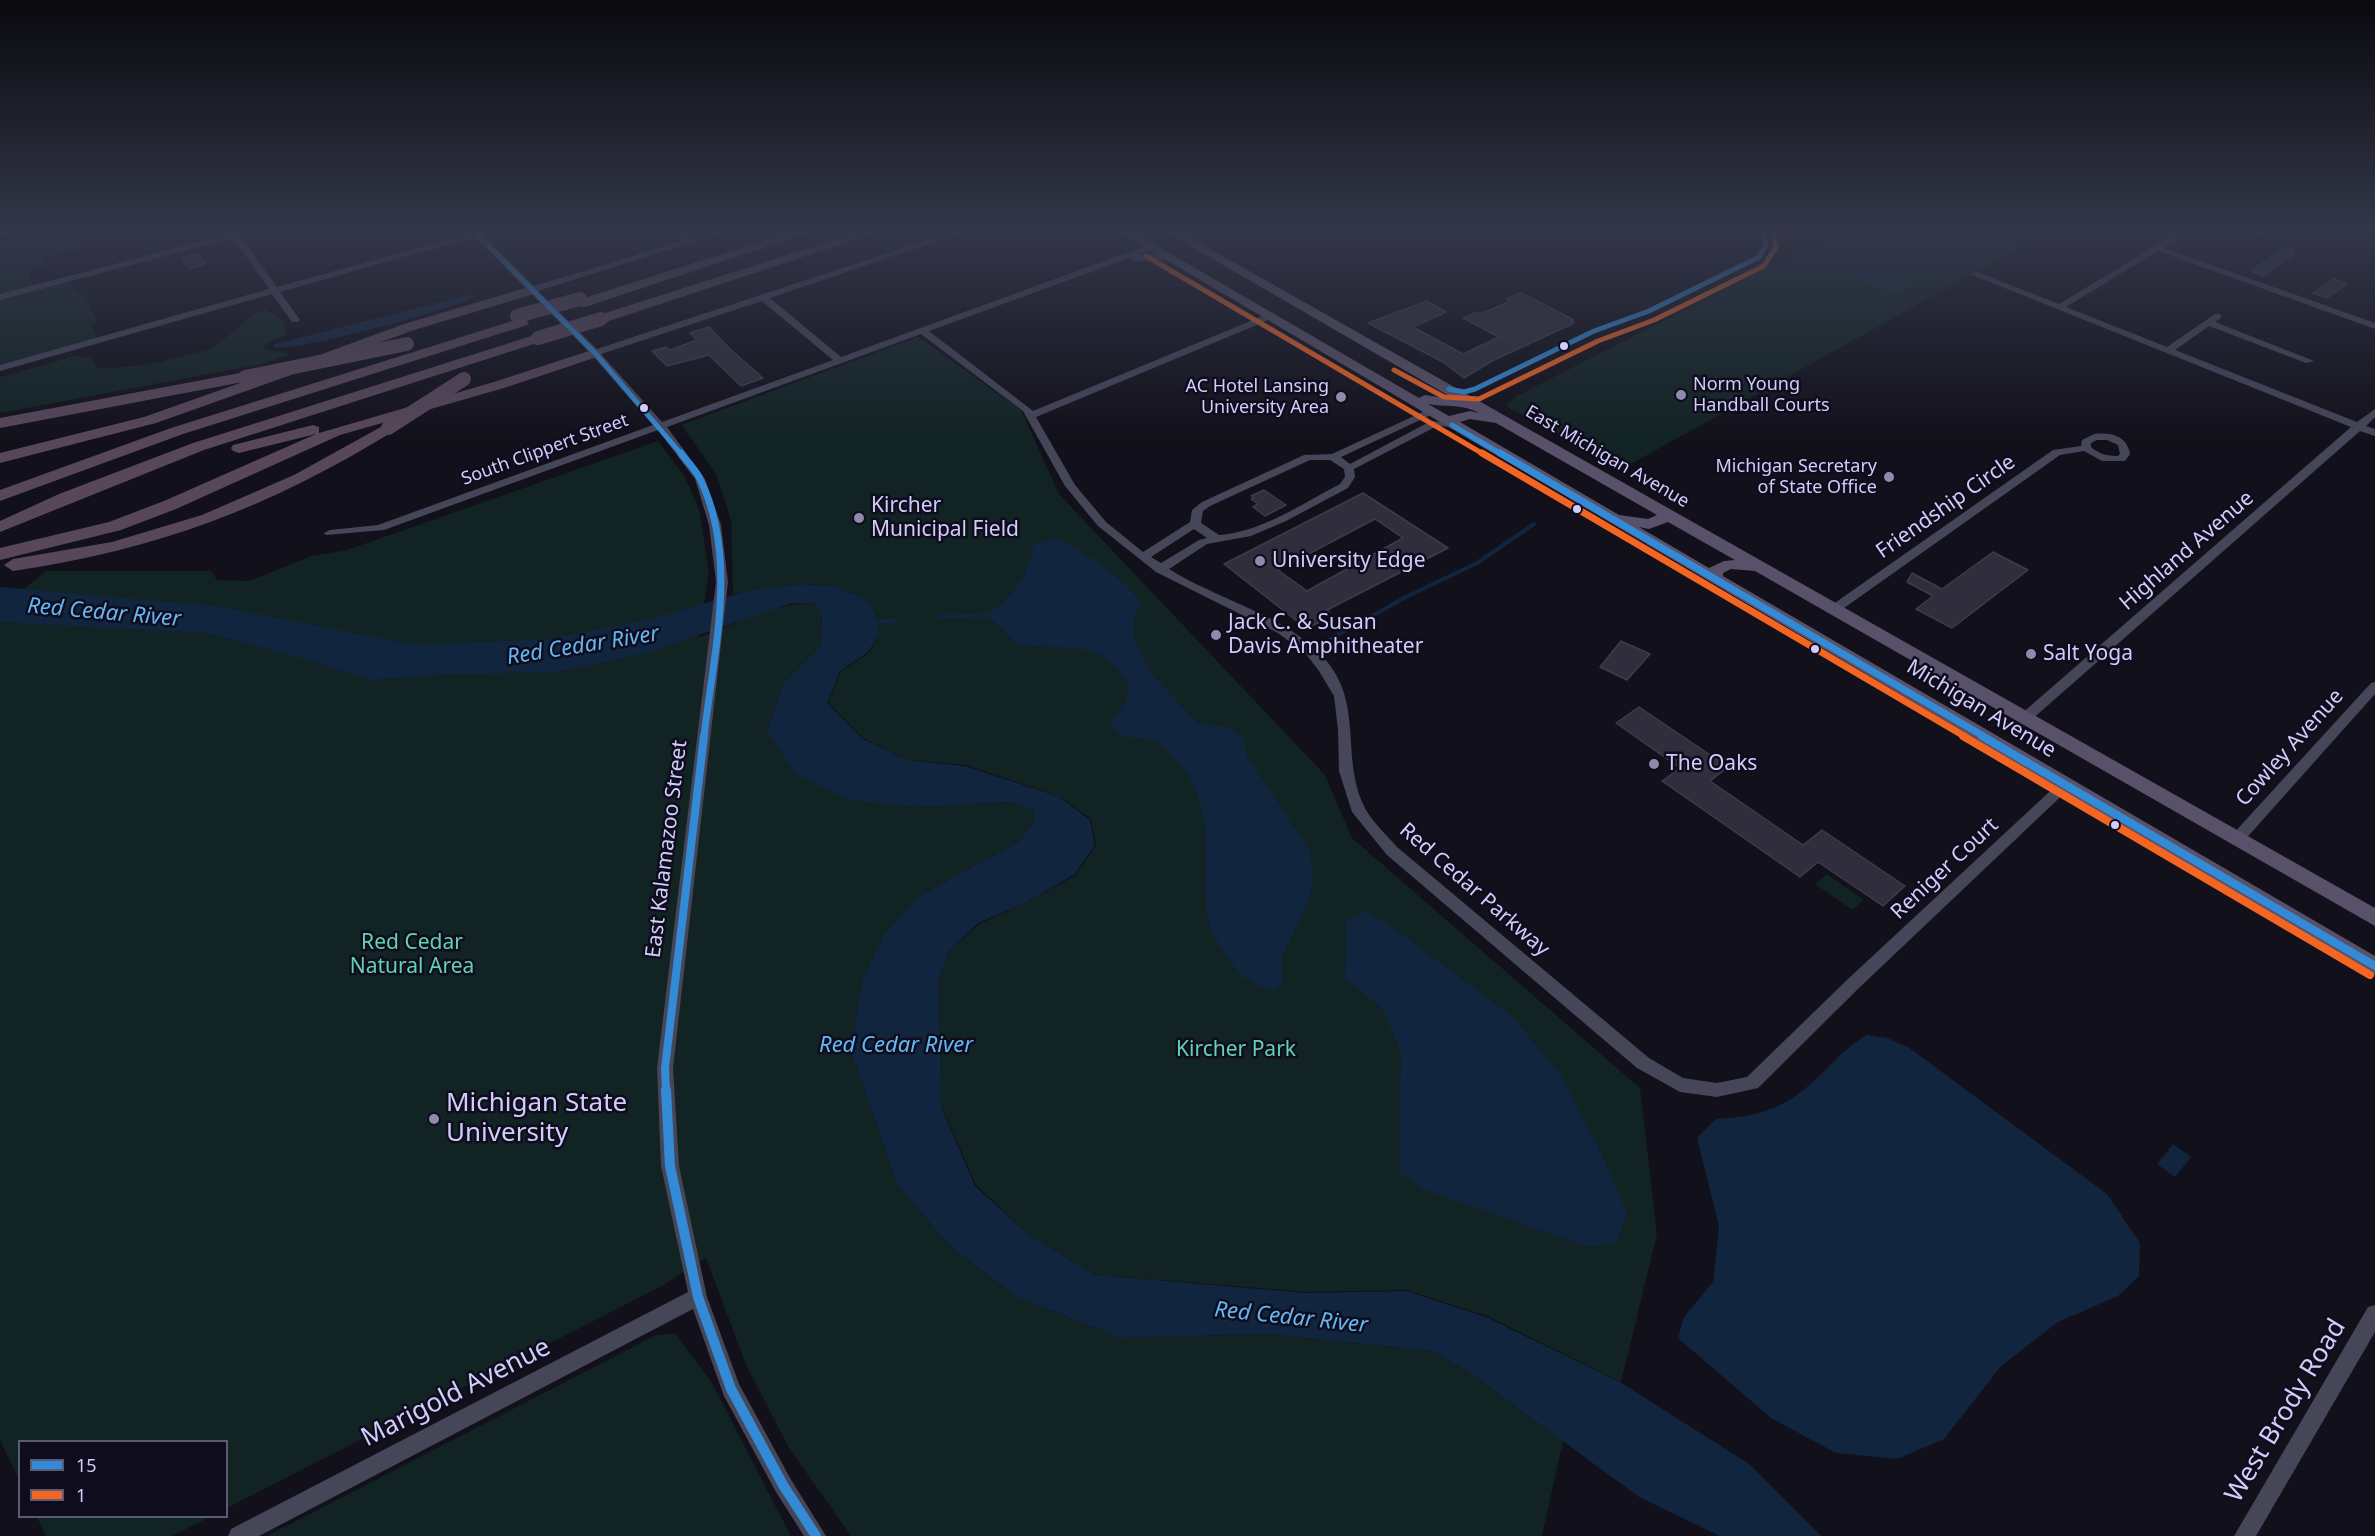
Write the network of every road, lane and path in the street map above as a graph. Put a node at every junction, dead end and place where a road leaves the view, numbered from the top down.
1 (240, 301) edge
2 (282, 301) edge
3 (496, 301) edge
4 (543, 301) edge
5 (582, 301) edge
6 (658, 301) edge
7 (752, 301) edge
8 (767, 301) edge
9 (1006, 301) edge
10 (1241, 301) edge
11 (1295, 301) edge
12 (2041, 301) edge
13 (2071, 301) edge
14 (2304, 301) edge
15 (2059, 308) junction
16 (2218, 316) dead end
17 (1268, 317) junction
18 (519, 319) junction
19 (295, 320) dead end
20 (2209, 323) junction
21 (2375, 326) edge
22 (922, 331) junction
23 (540, 340) junction
24 (2167, 351) junction
25 (596, 353) junction
26 (334, 355) junction
27 (840, 361) junction
28 (2309, 361) dead end
29 (0, 368) edge
30 (1449, 389) junction
31 (457, 396) junction
32 (1427, 405) junction
33 (1476, 410) junction
34 (2375, 412) edge
35 (1032, 415) junction
36 (0, 423) edge
37 (1452, 425) junction
38 (660, 426) junction
39 (2358, 427) junction
40 (2375, 434) edge
41 (2085, 448) dead end
42 (1333, 457) junction
43 (0, 458) edge
44 (1349, 468) junction
45 (0, 495) edge
46 (1598, 509) junction
47 (1669, 516) junction
48 (1195, 524) junction
49 (0, 528) edge
50 (330, 533) dead end
51 (1218, 538) junction
52 (0, 554) edge
53 (1143, 557) junction
54 (0, 567) edge
55 (1160, 569) junction
56 (1763, 569) junction
57 (1716, 579) junction
58 (1833, 609) junction
59 (1933, 666) joint
60 (2375, 686) edge
61 (2025, 718) junction
62 (2066, 785) junction
63 (2237, 839) junction
64 (2375, 918) edge
65 (2375, 966) edge
66 (1854, 982) joint
67 (698, 1297) junction
68 (2375, 1314) edge
69 (238, 1536) edge
70 (816, 1536) edge
71 (2244, 1536) edge

1 - 29 street
2 - 19 street
3 - 26 highway
4 - 25 street, East Kalamazoo Street
5 - 18 highway
6 - 23 highway, bridge
7 - 25 street
8 - 27 street
9 - 22 street, South Clippert Street
10 - 17 main road
11 - 30 main road, East Michigan Avenue
12 - 15 street
13 - 15 street
14 - 21 street
15 - 24 street
16 - 20 street
17 - 32 main road
17 - 35 street
18 - 36 highway, bridge
18 - 45 highway
20 - 24 street
20 - 28 street
22 - 27 street, South Clippert Street
22 - 35 street, Red Cedar Parkway
23 - 49 highway
23 - 54 highway, bridge
24 - 39 street
25 - 31 highway
25 - 38 street, East Kalamazoo Street
26 - 43 highway
26 - 45 highway
27 - 38 street, South Clippert Street
30 - 32 main road
30 - 33 main road, East Michigan Avenue
31 - 49 highway
31 - 52 highway
32 - 33 main road
32 - 37 main road
32 - 42 street
33 - 37 main road
33 - 47 main road, East Michigan Avenue
34 - 39 street, Highland Avenue
35 - 53 street, Red Cedar Parkway
37 - 44 street
37 - 46 main road, Michigan Avenue
38 - 50 street, South Clippert Street
38 - 67 street, East Kalamazoo Street
39 - 40 street
39 - 61 street, Highland Avenue
41 - 58 street, Friendship Circle
42 - 44 street
42 - 48 street
44 - 51 street
46 - 47 main road
46 - 57 main road, Michigan Avenue
47 - 56 main road, East Michigan Avenue
48 - 51 street
48 - 53 street
51 - 55 street
53 - 55 street, Red Cedar Parkway
55 - 66 street, Red Cedar Parkway
56 - 57 main road
56 - 58 main road, East Michigan Avenue
57 - 62 main road, Michigan Avenue
58 - 59 main road, East Michigan Avenue
59 - 61 main road, Michigan Avenue
60 - 63 street, Cowley Avenue
61 - 63 main road, Michigan Avenue
62 - 65 main road, Michigan Avenue
62 - 66 street, Reniger Court
63 - 64 main road, Michigan Avenue
67 - 69 street, Marigold Avenue
67 - 70 street, East Kalamazoo Street
68 - 71 street, West Brody Road

